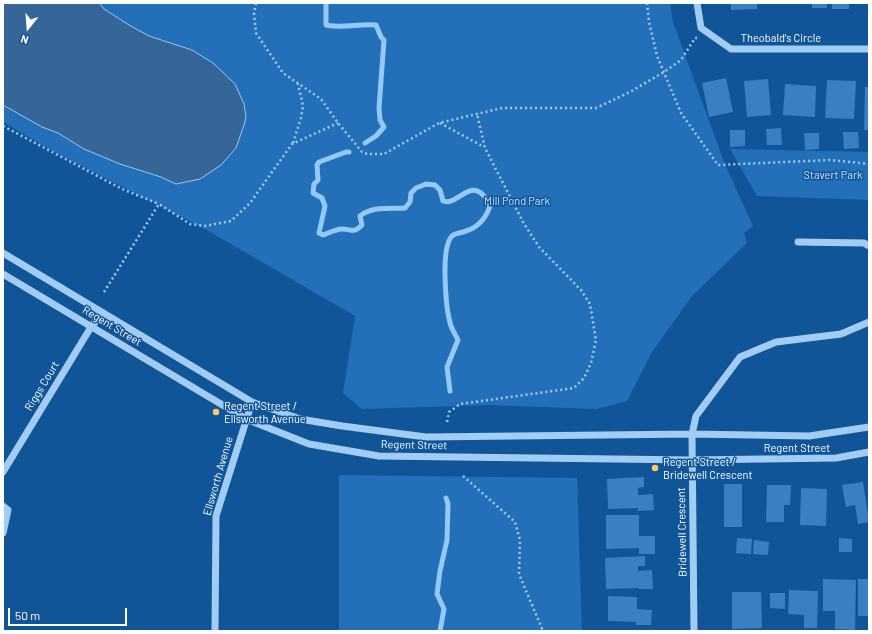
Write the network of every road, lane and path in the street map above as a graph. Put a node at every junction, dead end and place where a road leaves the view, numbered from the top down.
1 (256, 3) edge
2 (648, 3) edge
3 (697, 3) edge
4 (716, 38) junction
5 (869, 49) edge
6 (664, 72) junction
7 (298, 83) junction
8 (476, 114) junction
9 (338, 123) junction
10 (439, 123) junction
11 (3, 126) edge
12 (292, 144) junction
13 (485, 148) junction
14 (869, 164) edge
15 (159, 204) junction
16 (798, 242) dead end
17 (869, 246) edge
18 (3, 253) edge
19 (3, 274) edge
20 (104, 292) dead end
21 (102, 313) junction
22 (869, 322) edge
23 (91, 327) junction
24 (252, 402) junction
25 (246, 419) junction
26 (447, 422) dead end
27 (869, 427) edge
28 (692, 434) junction
29 (869, 452) edge
30 (692, 460) junction
31 (3, 472) edge
32 (462, 476) dead end
33 (3, 506) edge
34 (3, 533) edge
35 (215, 631) edge
36 (543, 631) edge
37 (694, 631) edge

1 - 7 path
2 - 6 path
3 - 4 street, Theobald's Circle
4 - 5 street, Theobald's Circle
4 - 6 path
6 - 8 path
6 - 14 path
7 - 9 path
7 - 12 path
8 - 10 path
8 - 13 path
9 - 10 path
9 - 12 path
10 - 13 path
11 - 15 path
12 - 15 path
13 - 26 path
15 - 20 path
16 - 17 street
18 - 21 street, Regent Street
19 - 23 street, Regent Street
21 - 23 street, Riggs Court
21 - 24 street, Regent Street
22 - 28 street, Bridewell Crescent
23 - 25 street, Regent Street
23 - 31 street, Riggs Court
24 - 25 street, Ellsworth Avenue
24 - 28 street, Regent Street
25 - 30 street, Regent Street
25 - 35 street, Ellsworth Avenue
27 - 28 street, Regent Street
28 - 30 street, Bridewell Crescent
29 - 30 street, Regent Street
30 - 37 street, Bridewell Crescent
32 - 36 path
33 - 34 street

